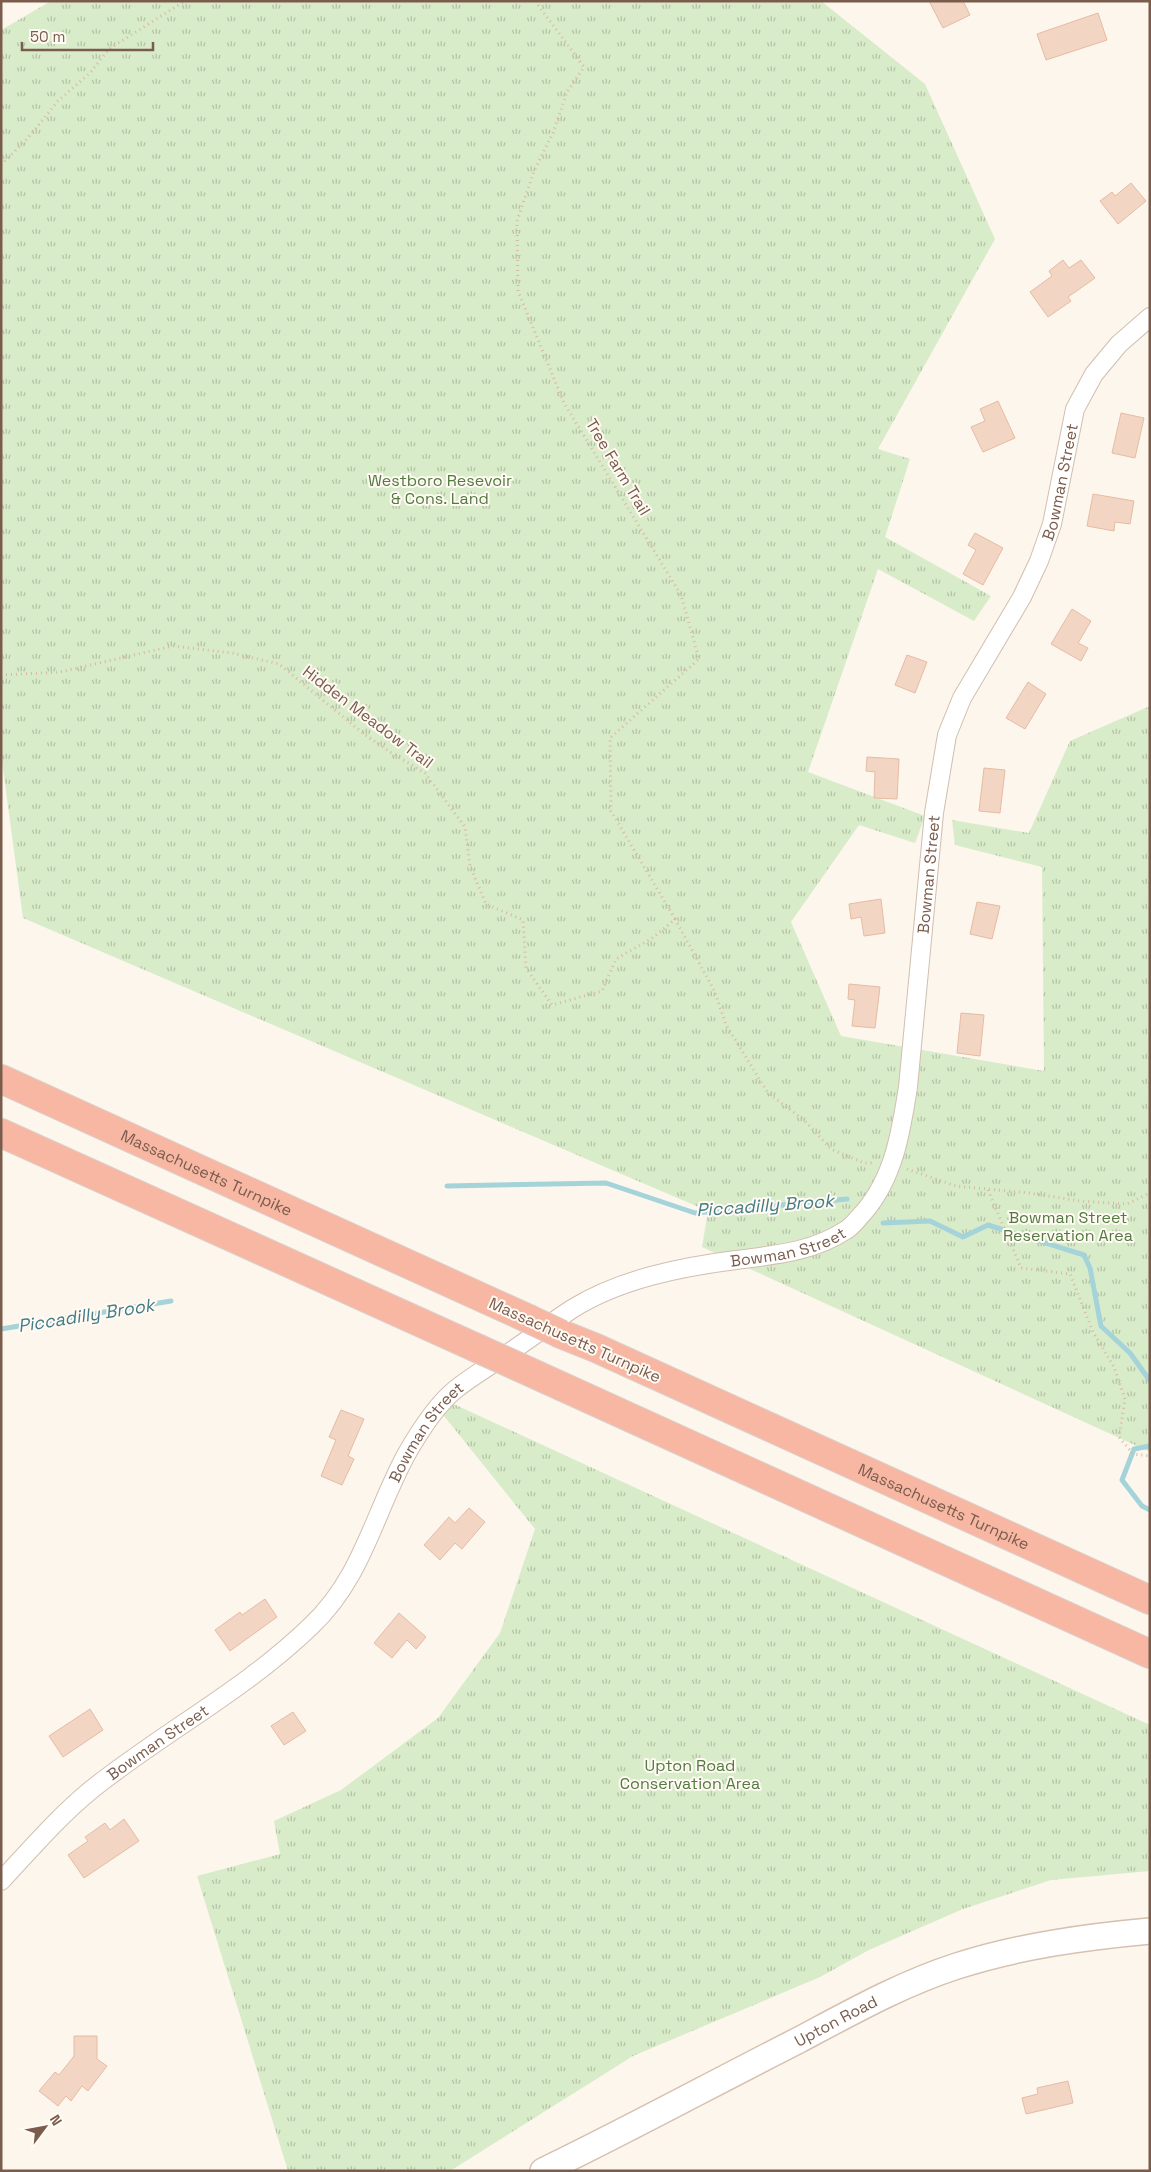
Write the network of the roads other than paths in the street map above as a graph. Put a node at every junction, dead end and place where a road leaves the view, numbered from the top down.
1 (1150, 316) edge
2 (1, 1078) edge
3 (1, 1133) edge
4 (1150, 1600) edge
5 (1150, 1654) edge
6 (1, 1881) edge
7 (1150, 1931) edge
8 (543, 2171) edge

1 - 6 street, Bowman Street
2 - 4 highway, Massachusetts Turnpike, bridge
3 - 5 highway, bridge
7 - 8 main road, Upton Road

